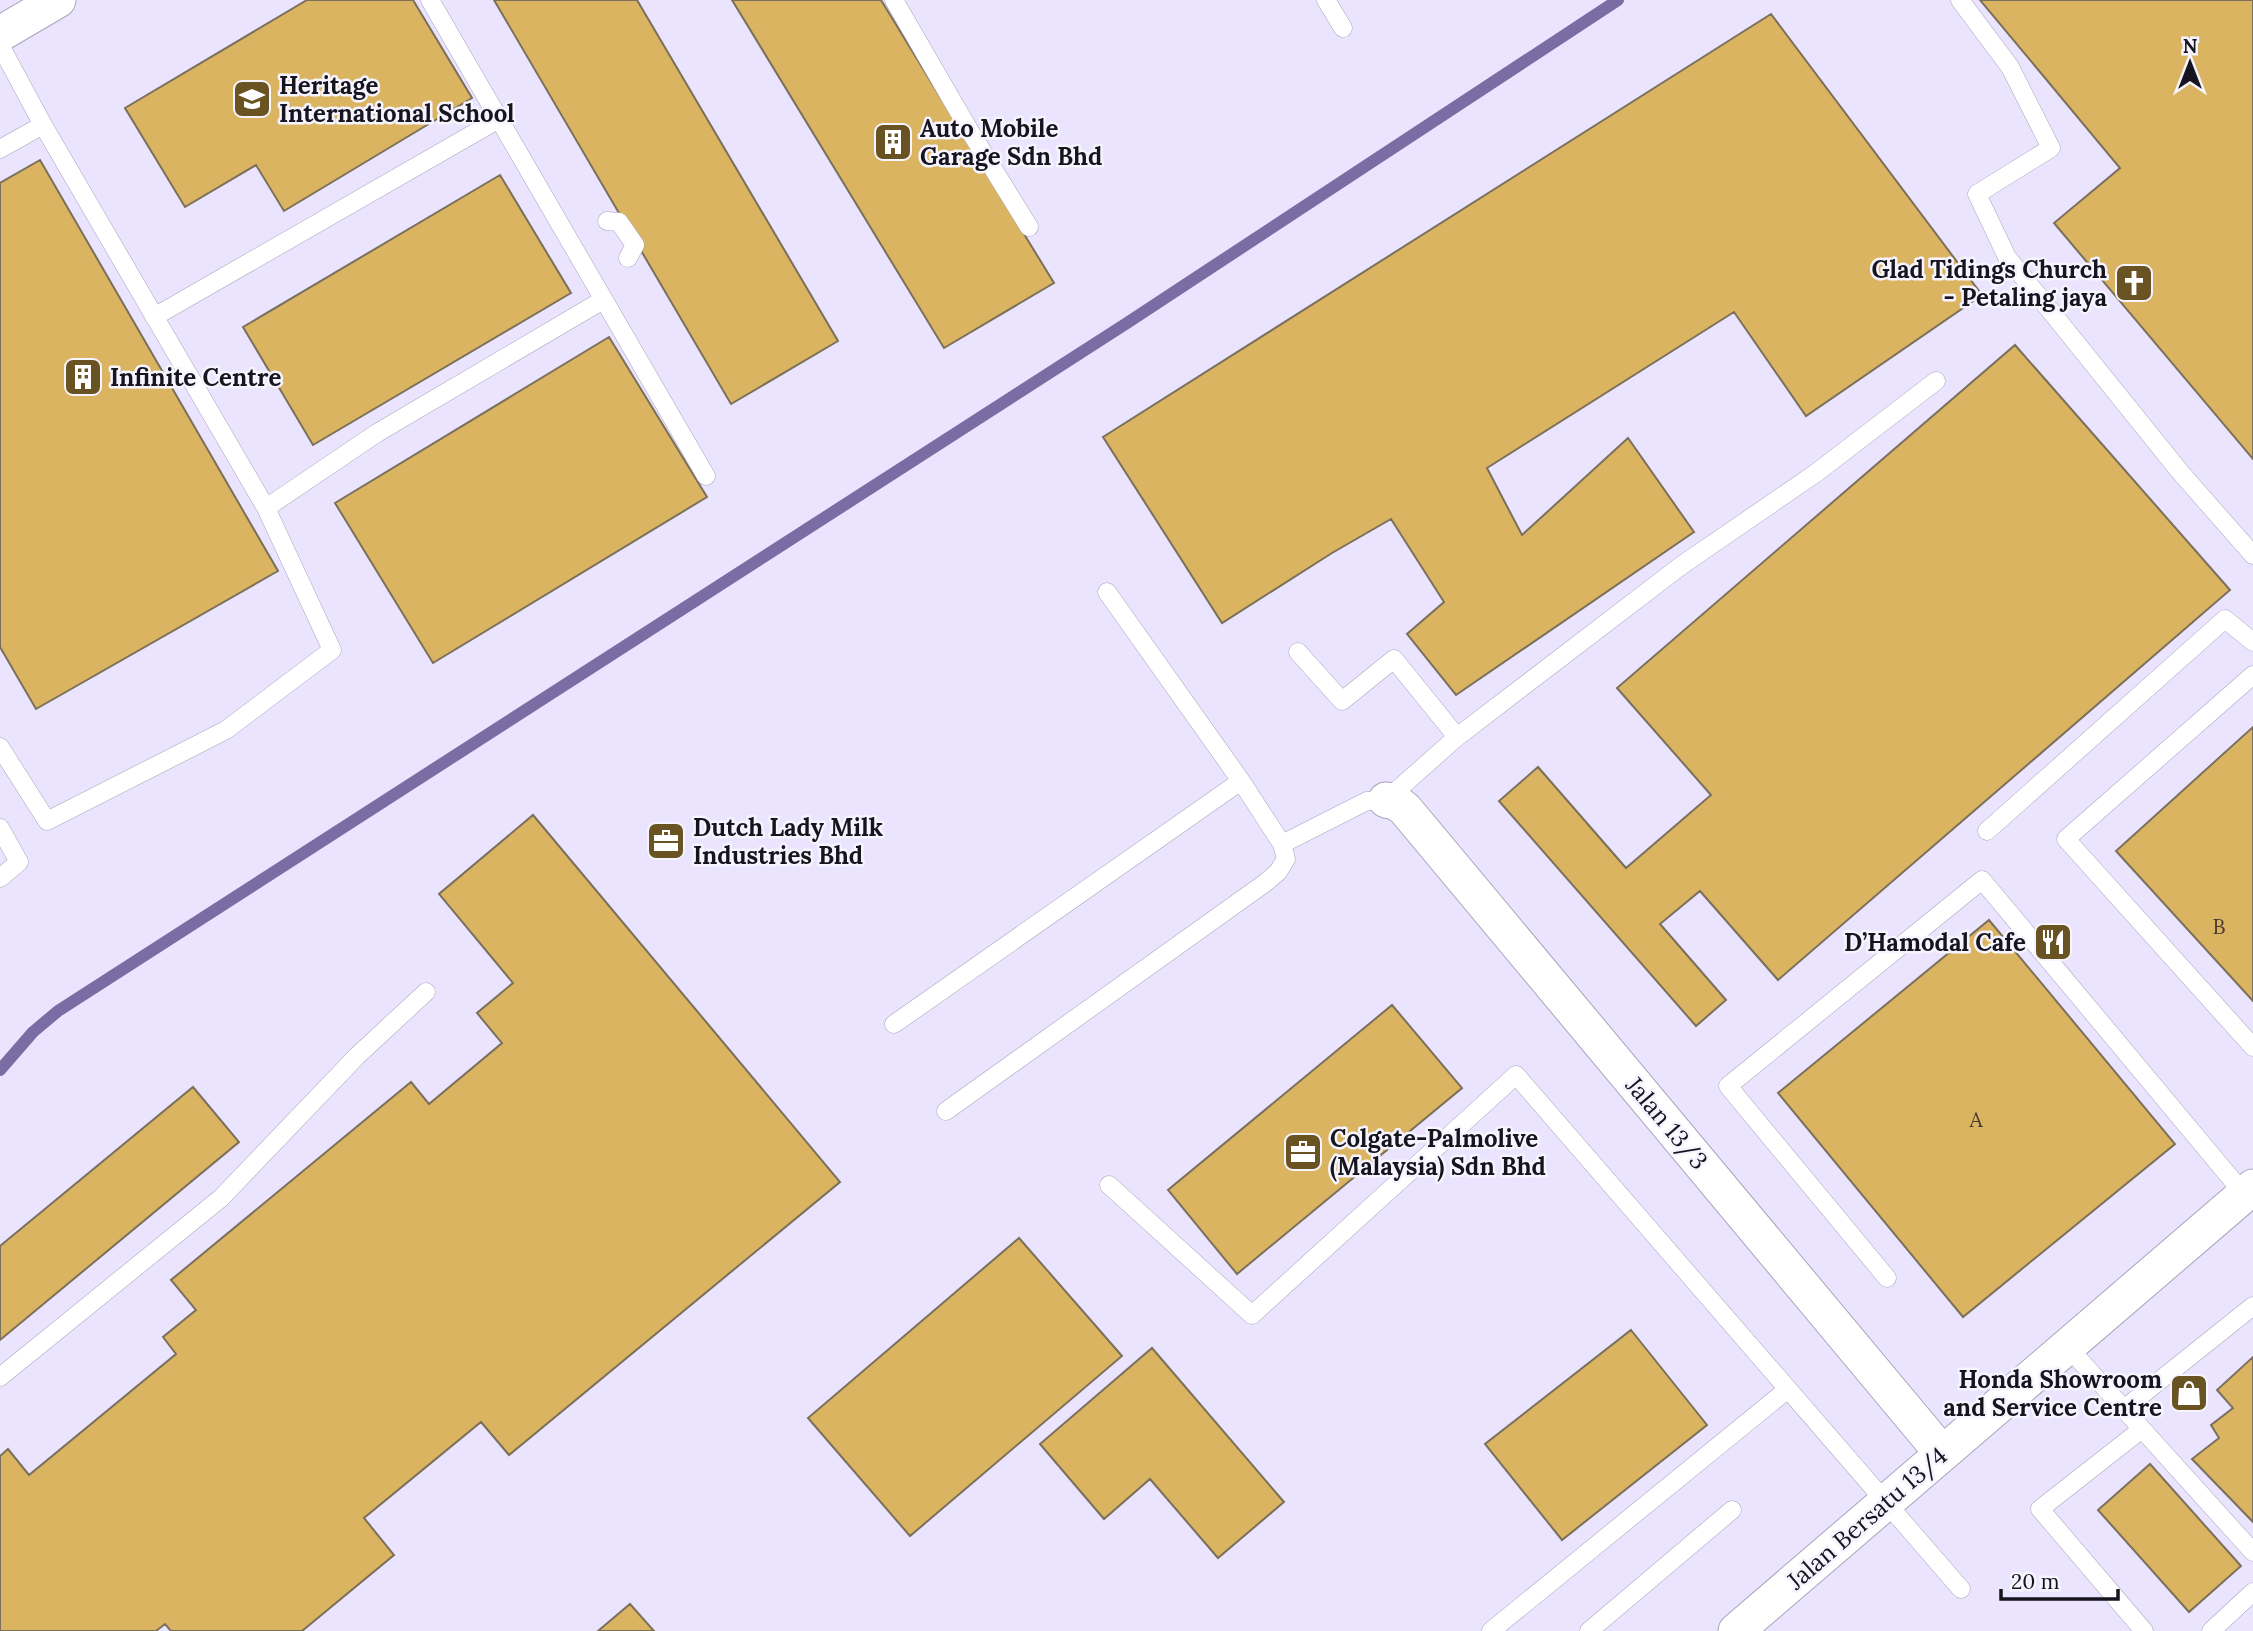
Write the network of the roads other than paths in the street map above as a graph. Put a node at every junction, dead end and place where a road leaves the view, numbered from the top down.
1 (430, 0) edge
2 (894, 0) edge
3 (1326, 0) edge
4 (1960, 0) edge
5 (51, 2) edge
6 (1343, 28) dead end
7 (0, 34) edge
8 (0, 45) edge
9 (499, 119) junction
10 (43, 125) junction
11 (0, 149) edge
12 (607, 221) dead end
13 (1029, 227) dead end
14 (628, 258) dead end
15 (603, 300) junction
16 (154, 317) junction
17 (1936, 381) dead end
18 (706, 476) dead end
19 (266, 508) junction
20 (2253, 555) edge
21 (1107, 592) dead end
22 (2253, 642) edge
23 (1298, 652) dead end
24 (2253, 675) edge
25 (1457, 737) junction
26 (0, 747) edge
27 (1241, 781) junction
28 (1386, 800) junction
29 (0, 828) edge
30 (1987, 831) dead end
31 (1282, 844) junction
32 (0, 878) edge
33 (426, 992) dead end
34 (894, 1024) dead end
35 (2253, 1047) edge
36 (946, 1111) dead end
37 (1109, 1185) dead end
38 (2248, 1190) edge
39 (1887, 1278) dead end
40 (2253, 1306) edge
41 (2067, 1346) junction
42 (0, 1377) edge
43 (1787, 1389) junction
44 (2124, 1409) junction
45 (2142, 1429) junction
46 (1942, 1453) junction
47 (1885, 1503) junction
48 (1732, 1510) dead end
49 (2253, 1552) edge
50 (1961, 1589) dead end
51 (2253, 1592) edge
52 (1491, 1631) edge
53 (1589, 1631) edge
54 (1736, 1631) edge
55 (2144, 1631) edge
56 (2211, 1631) edge

1 - 9 lane
2 - 13 lane
3 - 6 lane
4 - 20 lane
5 - 7 street
8 - 10 lane
9 - 15 lane
9 - 16 lane
10 - 11 lane
10 - 16 lane
12 - 14 lane
15 - 18 lane
15 - 19 lane
16 - 19 lane
17 - 25 lane
19 - 26 lane
21 - 27 lane
22 - 30 lane
23 - 25 lane
24 - 35 lane
25 - 28 lane
27 - 31 lane
27 - 34 lane
28 - 31 lane
28 - 46 street, Jalan 13/3
29 - 32 lane
31 - 36 lane
33 - 42 lane
37 - 43 lane
38 - 39 lane
38 - 41 street, Jalan Bersatu 13/4
40 - 44 lane
41 - 44 lane
41 - 46 street, Jalan Bersatu 13/4
43 - 47 lane
43 - 52 lane
44 - 45 lane
45 - 49 lane
45 - 55 lane
46 - 47 street, Jalan Bersatu 13/4
47 - 50 lane
47 - 54 street, Jalan Bersatu 13/4
48 - 53 lane
51 - 56 lane

